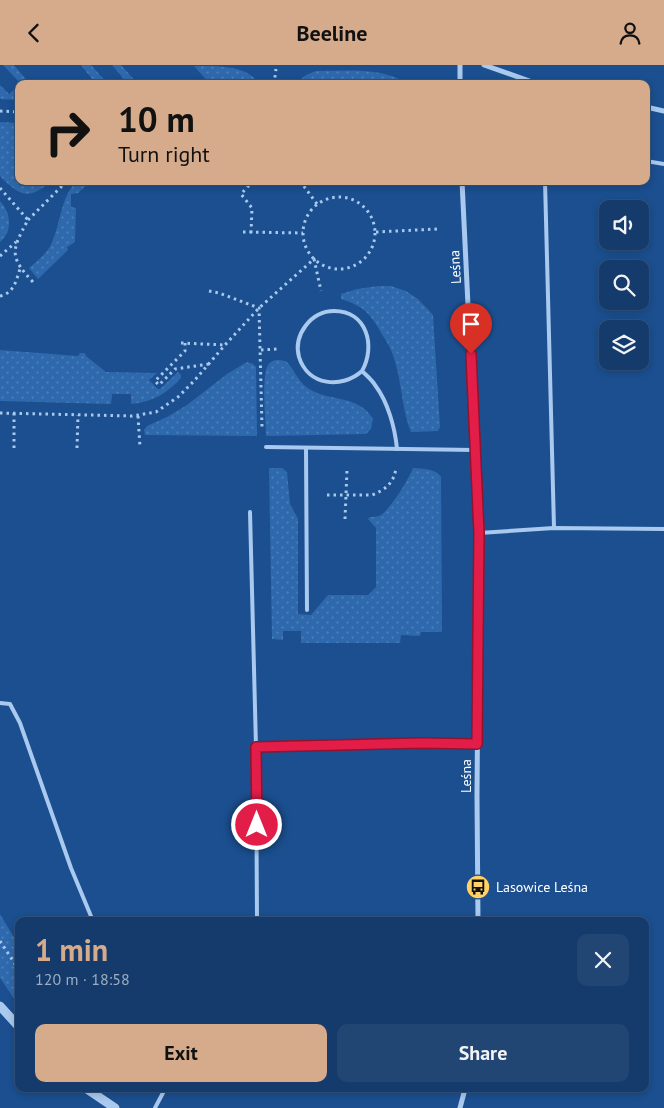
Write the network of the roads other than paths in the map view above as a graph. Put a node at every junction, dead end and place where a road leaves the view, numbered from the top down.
1 (460, 65) edge
2 (484, 65) edge
3 (460, 80) edge
4 (527, 80) edge
5 (650, 108) edge
6 (664, 111) edge
7 (650, 162) edge
8 (664, 165) edge
9 (462, 185) edge
10 (545, 185) edge
11 (362, 371) junction
12 (266, 447) dead end
13 (306, 448) junction
14 (397, 449) junction
15 (475, 450) junction
16 (250, 512) dead end
17 (554, 528) junction
18 (664, 529) edge
19 (479, 533) junction
20 (307, 610) dead end
21 (0, 703) edge
22 (477, 744) junction
23 (256, 747) junction
24 (91, 917) edge
25 (257, 917) edge
26 (478, 917) edge
27 (0, 1006) edge
28 (15, 1023) edge
29 (92, 1092) edge
30 (163, 1092) edge
31 (464, 1092) edge
32 (115, 1108) edge
33 (155, 1108) edge
34 (460, 1108) edge

1 - 3 street
2 - 4 street
5 - 6 street
7 - 8 lane
9 - 15 street, Leśna
10 - 17 lane
11 - 11 lane
11 - 14 lane
12 - 13 lane
13 - 14 lane
13 - 20 lane
14 - 15 lane
15 - 19 street, Leśna
16 - 23 lane
17 - 18 lane
17 - 19 lane
19 - 22 street, Leśna
21 - 24 lane
22 - 23 lane
22 - 26 street, Leśna
23 - 25 lane
27 - 28 street
29 - 32 street
30 - 33 lane
31 - 34 street

